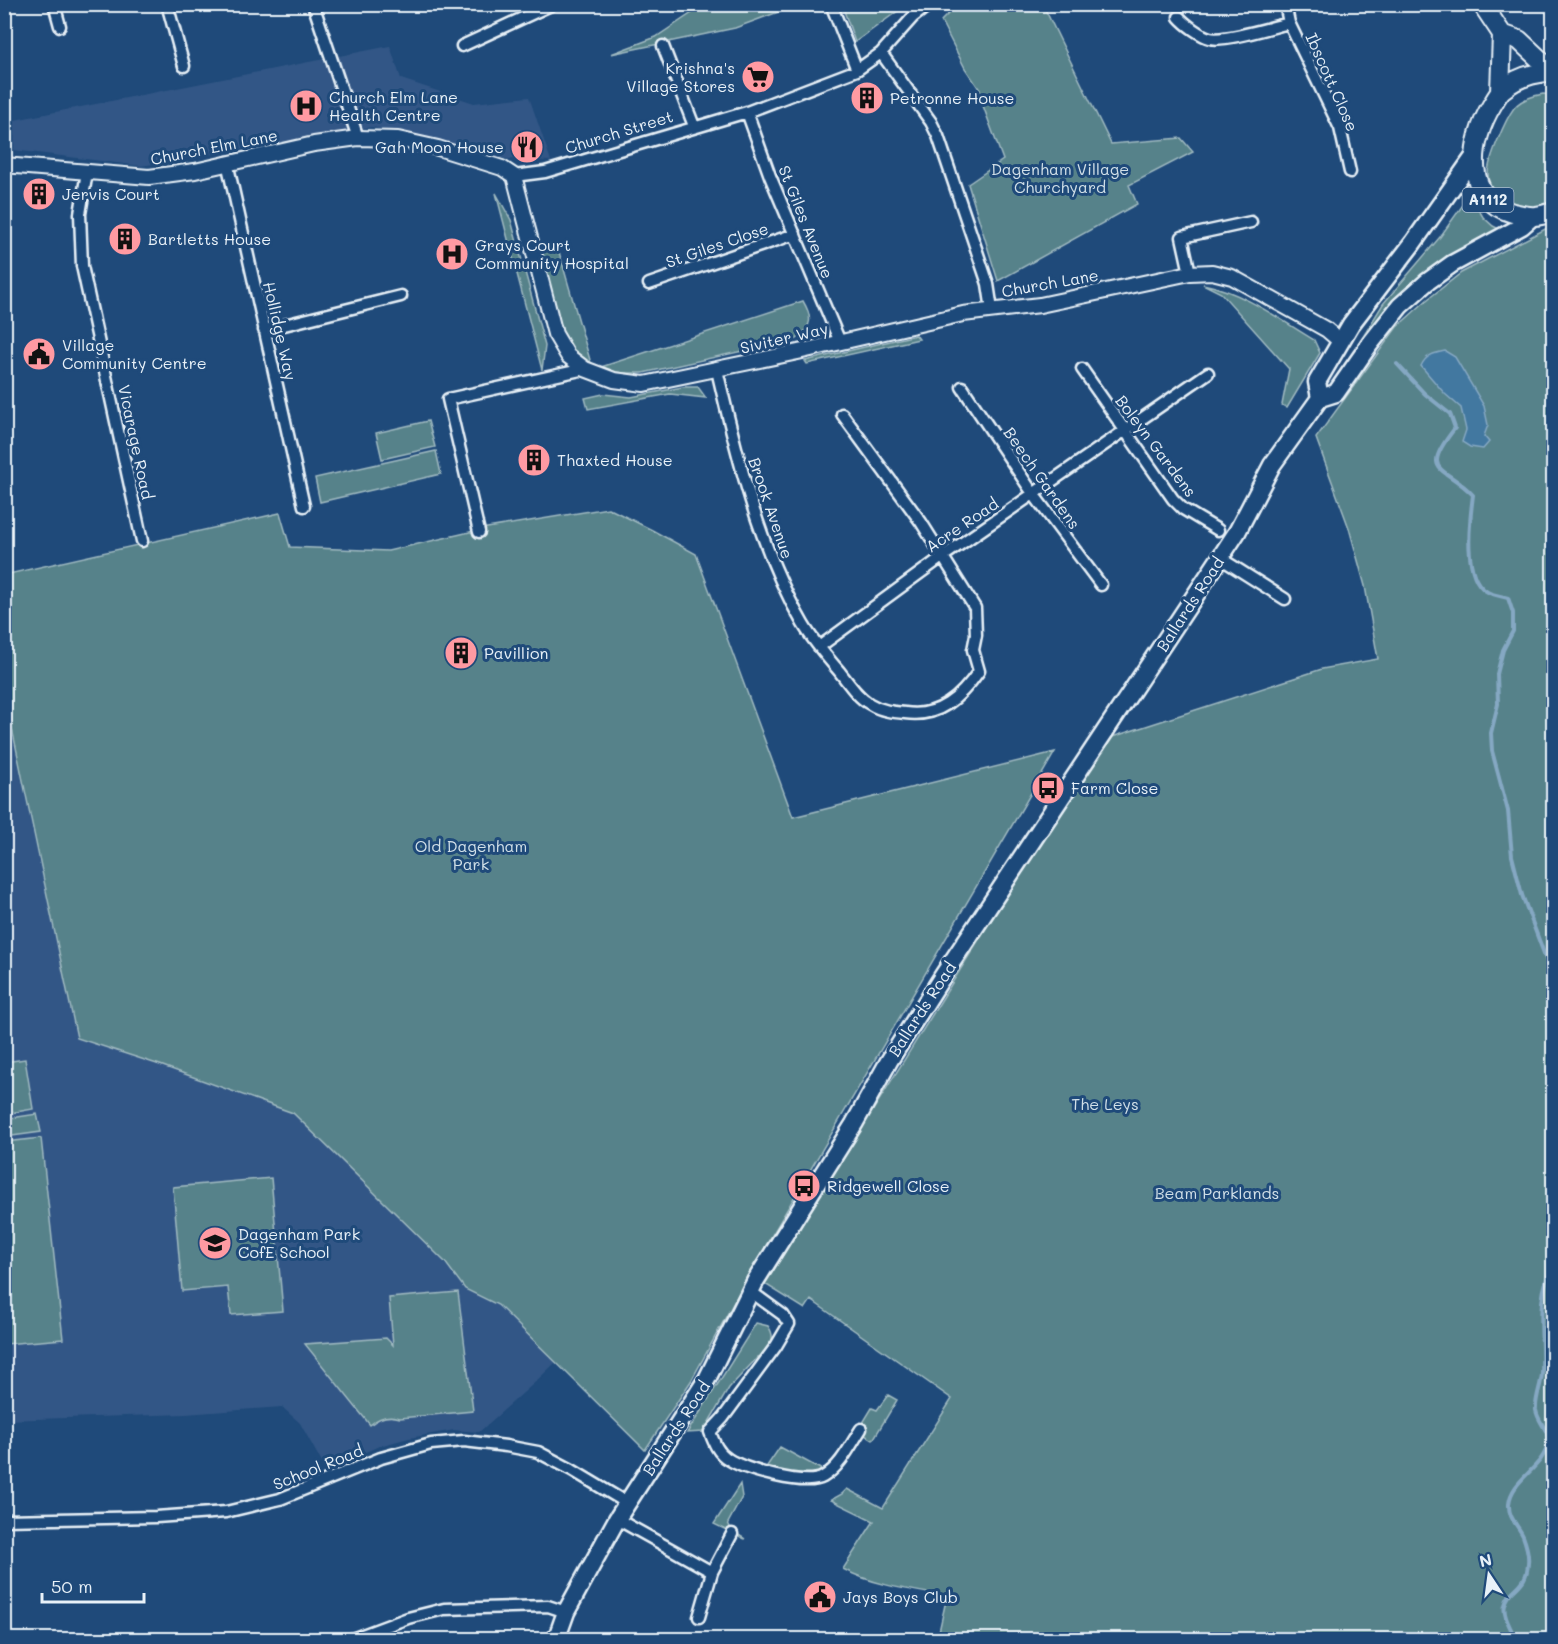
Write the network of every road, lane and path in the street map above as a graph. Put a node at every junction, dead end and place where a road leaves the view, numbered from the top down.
1 (54, 4) edge
2 (167, 4) edge
3 (313, 4) edge
4 (553, 4) edge
5 (831, 4) edge
6 (930, 4) edge
7 (1285, 4) edge
8 (1482, 4) edge
9 (1179, 17) dead end
10 (1289, 23) junction
11 (60, 26) dead end
12 (1502, 34) junction
13 (462, 45) dead end
14 (663, 46) dead end
15 (881, 53) junction
16 (184, 66) dead end
17 (857, 70) junction
18 (1553, 72) edge
19 (1500, 92) junction
20 (747, 112) junction
21 (694, 126) junction
22 (358, 138) junction
23 (1475, 155) junction
24 (227, 162) junction
25 (4, 165) edge
26 (87, 172) junction
27 (1350, 172) dead end
28 (514, 176) junction
29 (1554, 211) edge
30 (1531, 218) junction
31 (1251, 222) dead end
32 (795, 234) junction
33 (1190, 273) junction
34 (649, 284) dead end
35 (401, 296) dead end
36 (992, 310) junction
37 (264, 330) junction
38 (1379, 332) junction
39 (840, 342) junction
40 (1341, 342) junction
41 (585, 369) junction
42 (1082, 369) dead end
43 (717, 370) junction
44 (1208, 373) dead end
45 (962, 387) dead end
46 (1320, 398) junction
47 (842, 414) dead end
48 (1125, 432) junction
49 (1034, 495) junction
50 (304, 506) dead end
51 (1218, 530) dead end
52 (479, 532) dead end
53 (142, 541) dead end
54 (942, 557) junction
55 (1220, 558) junction
56 (1101, 585) dead end
57 (1285, 599) dead end
58 (819, 647) junction
59 (750, 1291) junction
60 (861, 1429) dead end
61 (627, 1503) junction
62 (617, 1519) junction
63 (4, 1520) edge
64 (732, 1534) dead end
65 (712, 1572) junction
66 (566, 1612) junction
67 (699, 1617) dead end
68 (349, 1640) edge
69 (556, 1640) edge

1 - 11 street
2 - 16 street
3 - 22 street
4 - 13 street
5 - 17 street
6 - 15 street, Church Street
7 - 10 street, Ibscott Close
8 - 12 main road, A1112
9 - 10 street
10 - 27 street, Ibscott Close
12 - 18 main road, A1112
12 - 19 main road, A1112
14 - 21 street
15 - 17 street, Church Street
15 - 36 street, Church Lane
17 - 20 street, Church Street
18 - 19 main road, A1112
19 - 23 main road, A1112
20 - 21 street, Church Street
20 - 32 street, St Giles Avenue
21 - 28 street, Church Street
22 - 24 street, Church Elm Lane
22 - 28 street
23 - 30 main road, A1112
23 - 40 main road, Ballards Road
24 - 26 street, Church Elm Lane
24 - 37 street, Hollidge Way
25 - 26 street, Church Elm Lane
26 - 53 street, Vicarage Road
28 - 41 street, Siviter Way
29 - 30 main road, A1112
30 - 38 main road, Ballards Road
31 - 33 street
32 - 34 street, St Giles Close
32 - 39 street, St Giles Avenue
33 - 36 street, Church Lane
33 - 40 street, Church Lane
35 - 37 street
36 - 39 street, Siviter Way
37 - 50 street, Hollidge Way
38 - 40 main road
38 - 46 main road, Ballards Road
39 - 43 street, Siviter Way
40 - 46 main road, Ballards Road
41 - 43 street, Siviter Way
41 - 52 street
42 - 48 street, Boleyn Gardens
43 - 58 street, Brook Avenue
44 - 48 street, Acre Road
45 - 49 street, Beech Gardens
46 - 55 main road, Ballards Road
47 - 54 street
48 - 49 street, Acre Road
48 - 51 street, Boleyn Gardens
49 - 54 street, Acre Road
49 - 56 street, Beech Gardens
54 - 58 street, Acre Road
54 - 58 street, Brook Avenue
55 - 57 street
55 - 59 main road, Ballards Road
59 - 60 street
59 - 61 main road, Ballards Road
61 - 62 main road, Ballards Road
61 - 63 street, School Road
62 - 65 street
62 - 66 main road, Ballards Road
64 - 65 street
65 - 67 street
66 - 68 street
66 - 69 main road, Ballards Road

